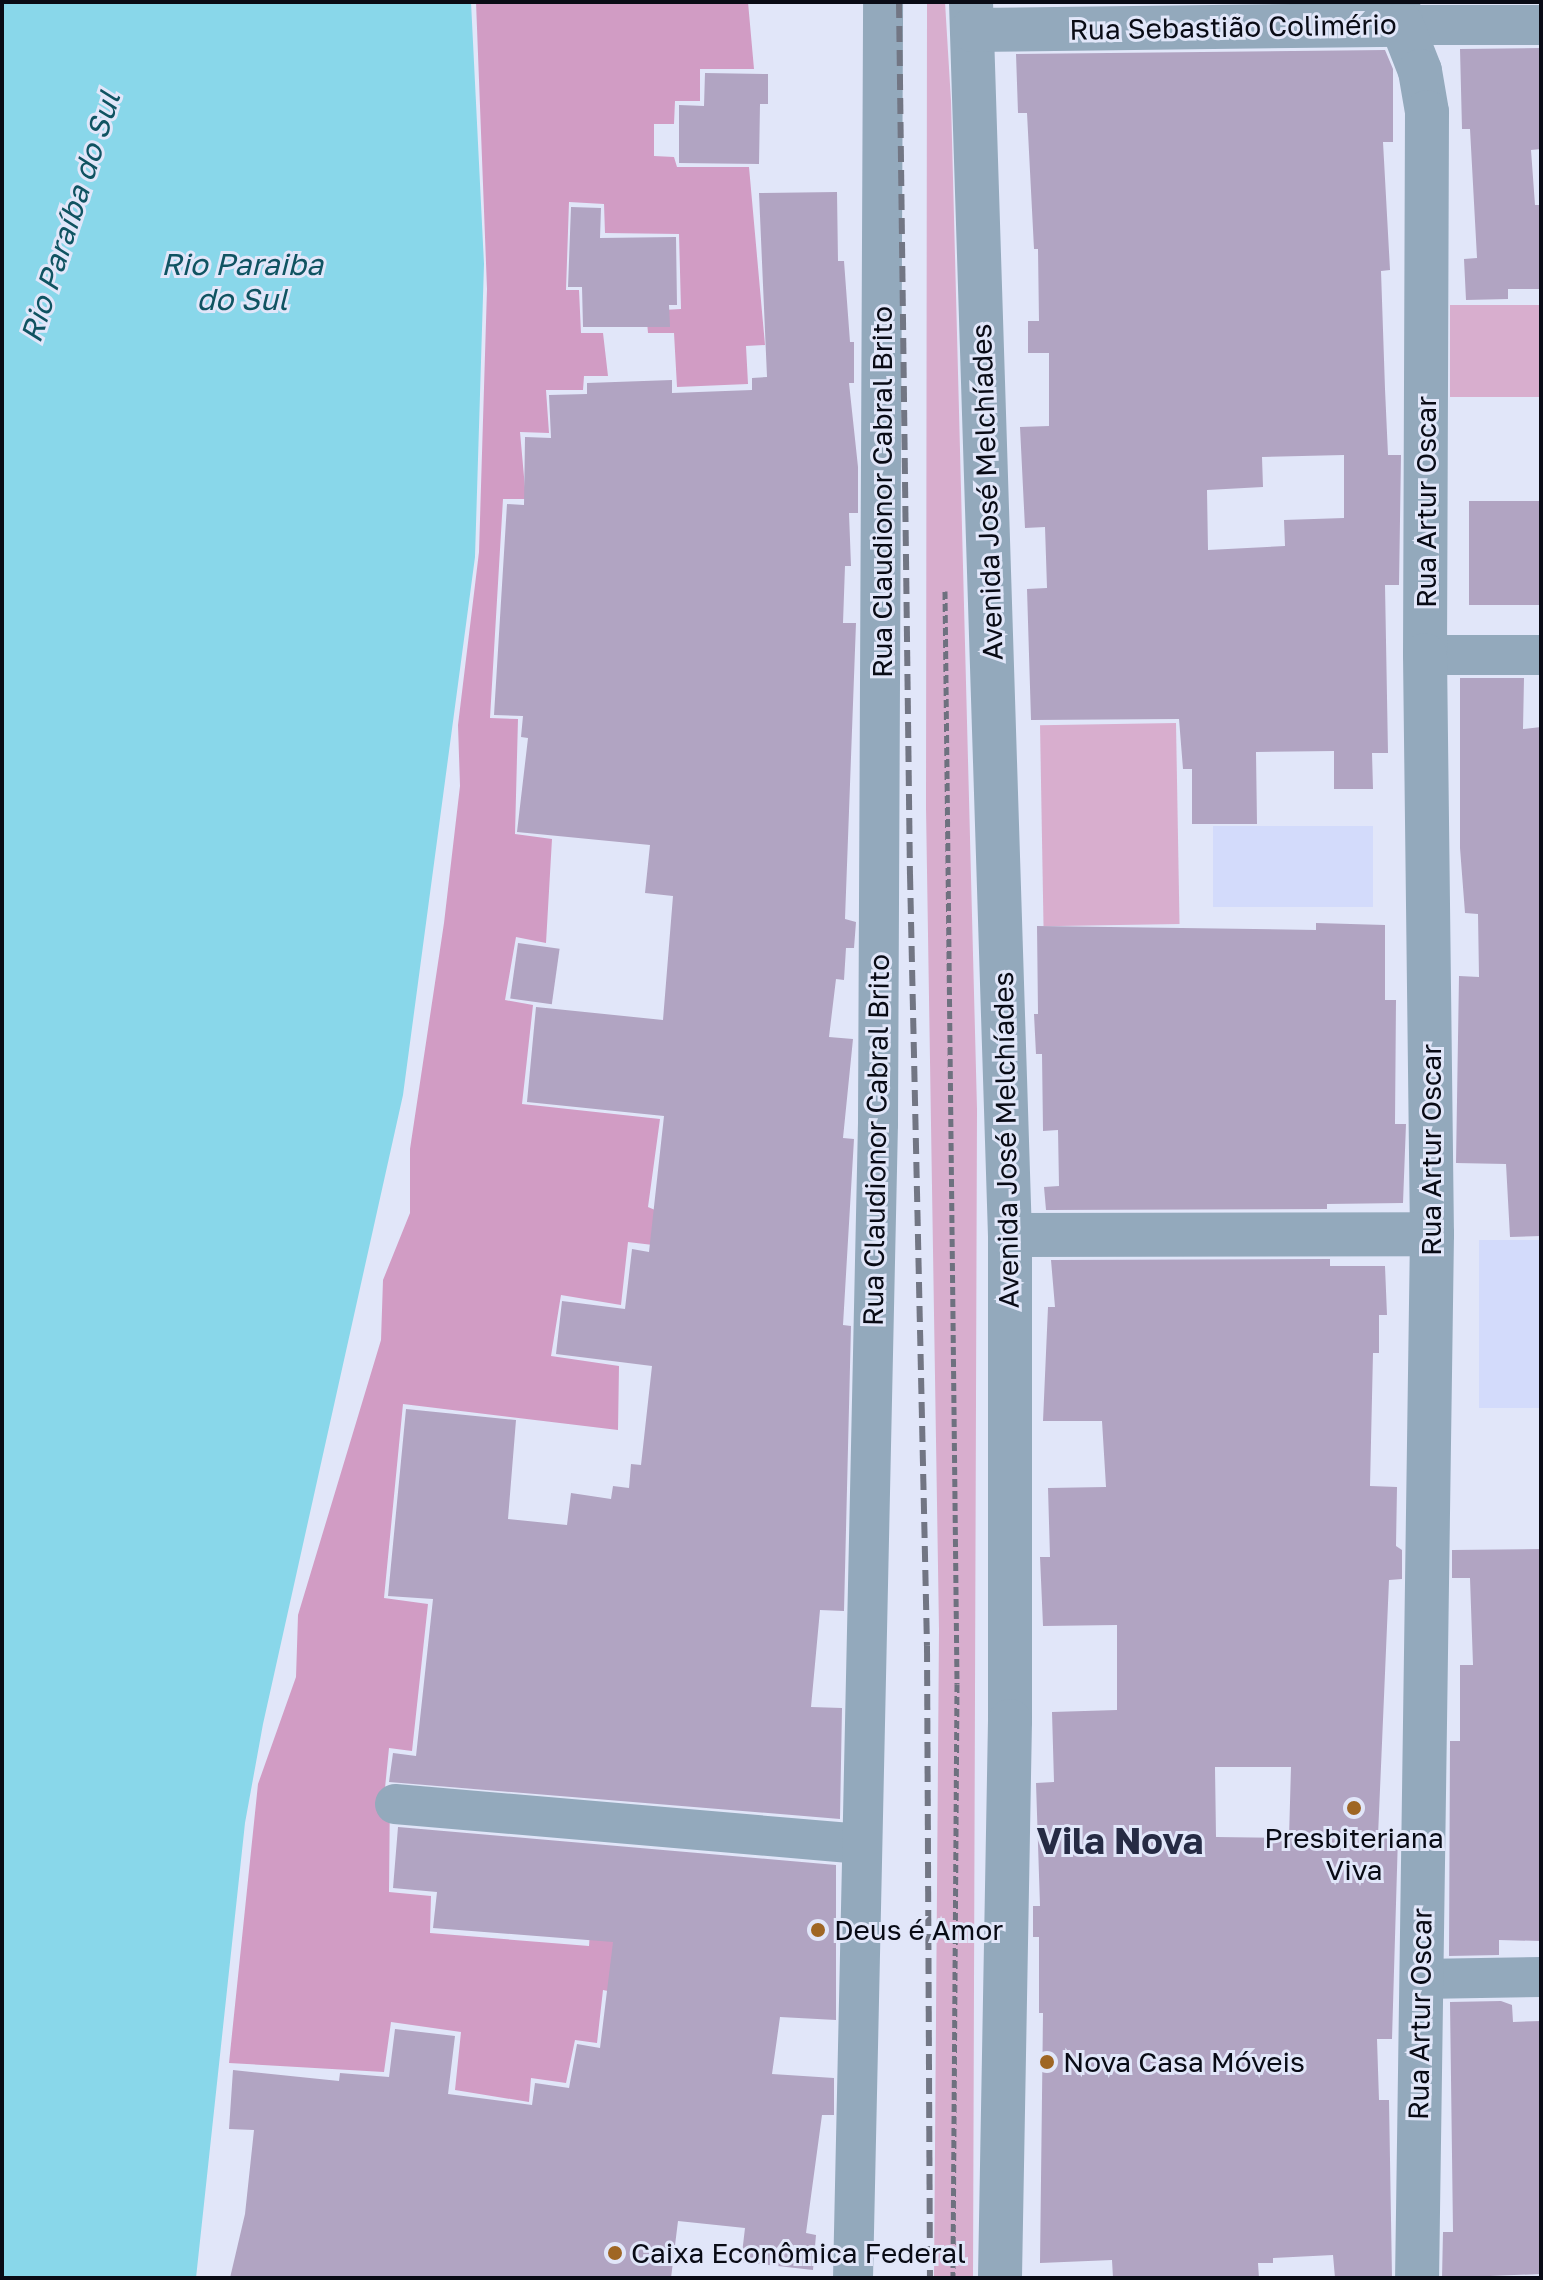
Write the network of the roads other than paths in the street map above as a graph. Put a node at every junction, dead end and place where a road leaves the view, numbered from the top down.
1 (883, 2) edge
2 (1401, 14) edge
3 (972, 16) edge
4 (1541, 25) edge
5 (1425, 655) junction
6 (1541, 655) edge
7 (1432, 1234) junction
8 (1010, 1235) junction
9 (395, 1804) dead end
10 (861, 1844) junction
11 (1541, 1977) edge
12 (1420, 1979) junction
13 (853, 2278) edge
14 (1000, 2278) edge
15 (1417, 2278) edge

1 - 10 street, Rua Claudionor Cabral Brito
2 - 3 street, Rua Sebastião Colimério
2 - 4 street, Rua Sebastião Colimério
2 - 5 street, Rua Artur Oscar
3 - 8 street, Avenida José Melchíades
5 - 6 street
5 - 7 street, Rua Artur Oscar
7 - 8 street
7 - 12 street, Rua Artur Oscar
8 - 14 street, Avenida José Melchíades
9 - 10 street
10 - 13 street, Rua Claudionor Cabral Brito
11 - 12 street
12 - 15 street, Rua Artur Oscar

